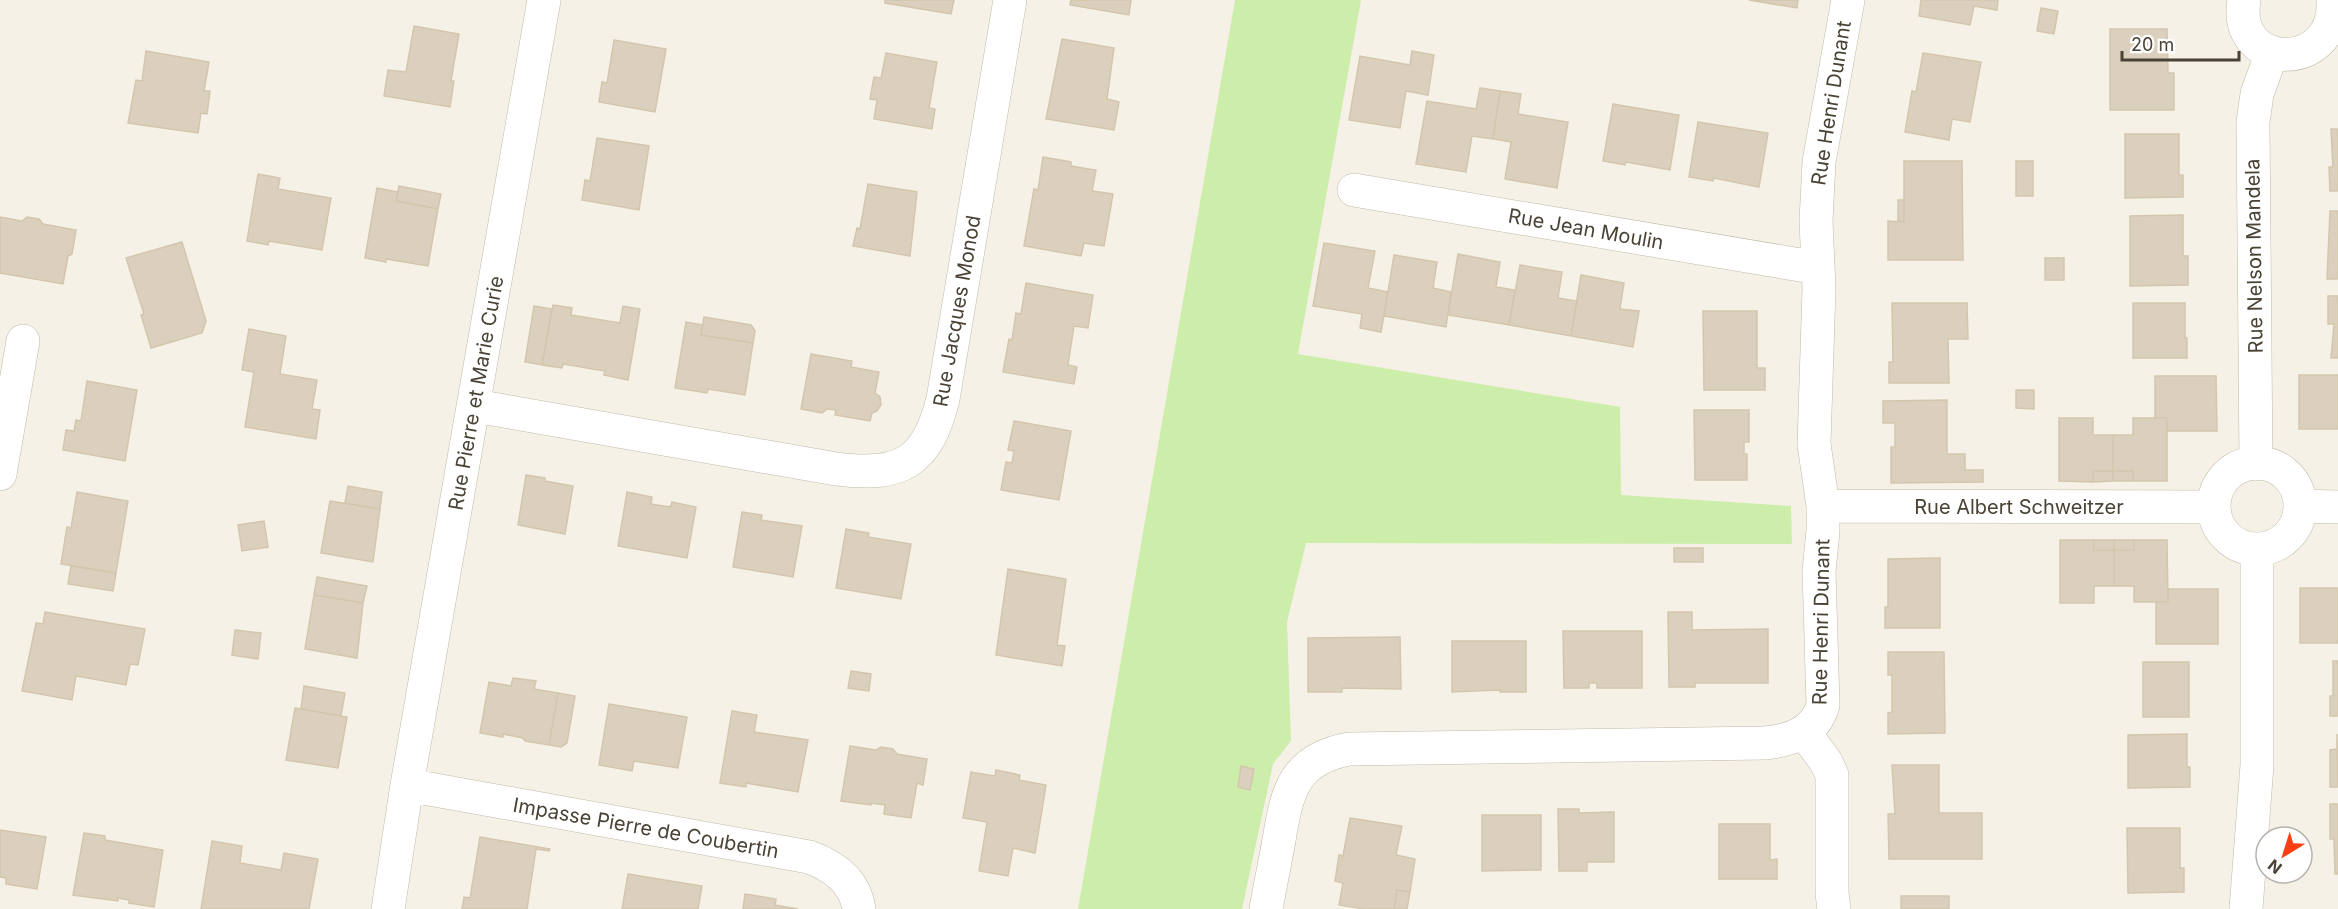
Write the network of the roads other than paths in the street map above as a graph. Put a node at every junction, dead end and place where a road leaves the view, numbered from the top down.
1 (544, 0) edge
2 (1010, 0) edge
3 (1848, 0) edge
4 (2244, 0) edge
5 (2335, 12) edge
6 (2272, 52) junction
7 (1354, 190) dead end
8 (1818, 268) junction
9 (22, 341) dead end
10 (475, 406) junction
11 (2256, 464) junction
12 (0, 474) edge
13 (1823, 506) junction
14 (2300, 506) junction
15 (2214, 507) junction
16 (2338, 507) edge
17 (2257, 549) junction
18 (1804, 732) junction
19 (407, 785) junction
20 (388, 909) edge
21 (859, 909) edge
22 (1266, 909) edge
23 (1834, 909) edge
24 (2247, 909) edge

1 - 10 street, Rue Pierre et Marie Curie
2 - 10 street, Rue Jacques Monod
3 - 8 street, Rue Henri Dunant
4 - 6 street
5 - 6 street
6 - 11 street, Rue Nelson Mandela
7 - 8 street, Rue Jean Moulin
8 - 13 street, Rue Henri Dunant
9 - 12 street
10 - 19 street, Rue Pierre et Marie Curie
11 - 14 street
11 - 15 street
13 - 15 street, Rue Albert Schweitzer
13 - 18 street, Rue Henri Dunant
14 - 16 street
14 - 17 street
15 - 17 street
17 - 24 street
18 - 22 street, Rue Henri Dunant
18 - 23 street
19 - 20 street, Rue Pierre et Marie Curie
19 - 21 street, Impasse Pierre de Coubertin

